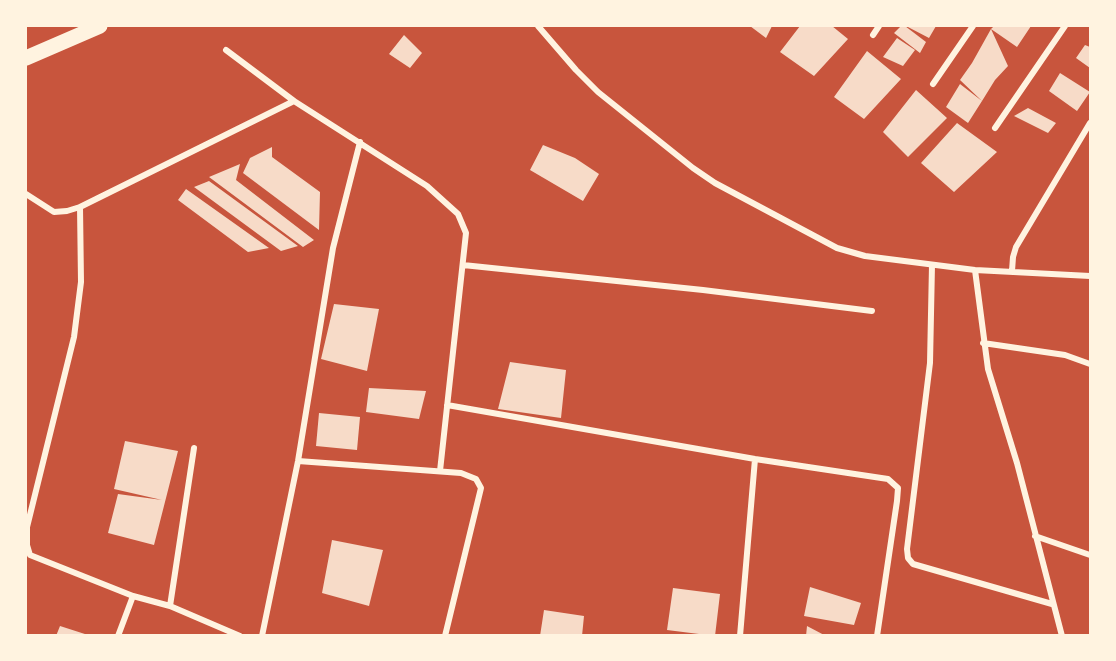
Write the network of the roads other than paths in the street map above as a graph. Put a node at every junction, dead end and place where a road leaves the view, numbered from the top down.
1 (100, 26) edge
2 (538, 26) edge
3 (879, 26) edge
4 (973, 26) edge
5 (1065, 26) edge
6 (873, 35) dead end
7 (226, 50) dead end
8 (26, 58) edge
9 (933, 84) dead end
10 (294, 101) junction
11 (1090, 123) edge
12 (995, 128) dead end
13 (360, 142) junction
14 (26, 194) edge
15 (80, 207) junction
16 (932, 264) junction
17 (463, 265) junction
18 (975, 270) junction
19 (1012, 271) junction
20 (1090, 276) edge
21 (872, 311) dead end
22 (983, 343) junction
23 (1090, 363) edge
24 (447, 405) junction
25 (194, 448) dead end
26 (755, 459) junction
27 (298, 461) junction
28 (440, 471) junction
29 (1035, 536) junction
30 (1090, 555) edge
31 (133, 596) junction
32 (1052, 604) junction
33 (170, 606) junction
34 (118, 636) edge
35 (240, 636) edge
36 (262, 636) edge
37 (445, 636) edge
38 (740, 636) edge
39 (877, 636) edge
40 (1062, 636) edge

1 - 8 main road
2 - 16 street
3 - 6 street
4 - 9 street
5 - 12 street
7 - 10 street
10 - 13 street
10 - 15 street
11 - 19 street
13 - 17 street
13 - 27 street
14 - 15 street
15 - 31 street
16 - 18 street
16 - 32 street
17 - 21 street
17 - 24 street
18 - 19 street
18 - 22 street
19 - 20 street
22 - 23 street
22 - 29 street
24 - 26 street
24 - 28 street
25 - 33 street
26 - 38 street
26 - 39 street
27 - 28 street
27 - 36 street
28 - 37 street
29 - 30 street
29 - 32 street
31 - 33 street
31 - 34 street
32 - 40 street
33 - 35 street

